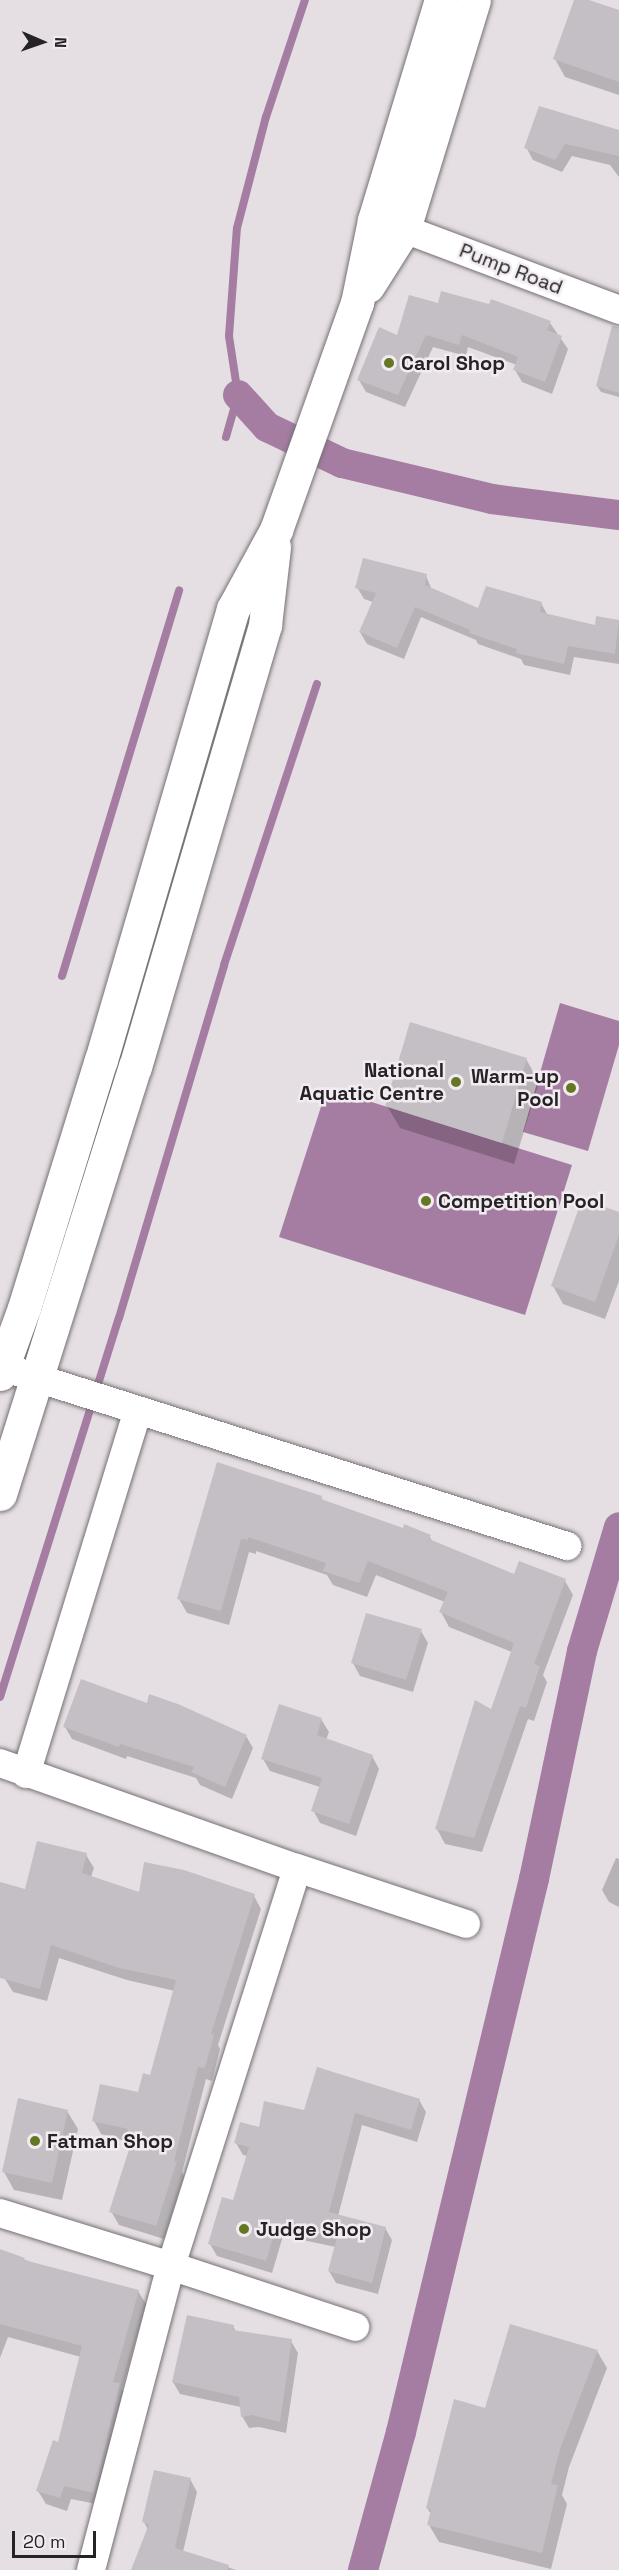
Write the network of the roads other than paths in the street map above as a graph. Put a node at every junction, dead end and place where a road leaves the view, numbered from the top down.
1 (441, 0) edge
2 (474, 0) edge
3 (404, 229) junction
4 (619, 310) edge
5 (354, 312) junction
6 (279, 520) junction
7 (1, 1370) edge
8 (49, 1382) junction
9 (138, 1411) junction
10 (0, 1494) edge
11 (567, 1546) dead end
12 (14, 1768) edge
13 (297, 1868) junction
14 (466, 1924) dead end
15 (0, 2213) edge
16 (171, 2265) junction
17 (355, 2327) dead end
18 (91, 2570) edge

1 - 5 main road
2 - 3 main road
3 - 4 street, Pump Road
3 - 5 main road
5 - 6 main road
6 - 7 main road
6 - 8 main road
7 - 8 street
8 - 9 street
8 - 10 main road
9 - 11 street
9 - 12 street
12 - 13 street
13 - 14 street
13 - 16 street
15 - 16 street
16 - 17 street
16 - 18 street

